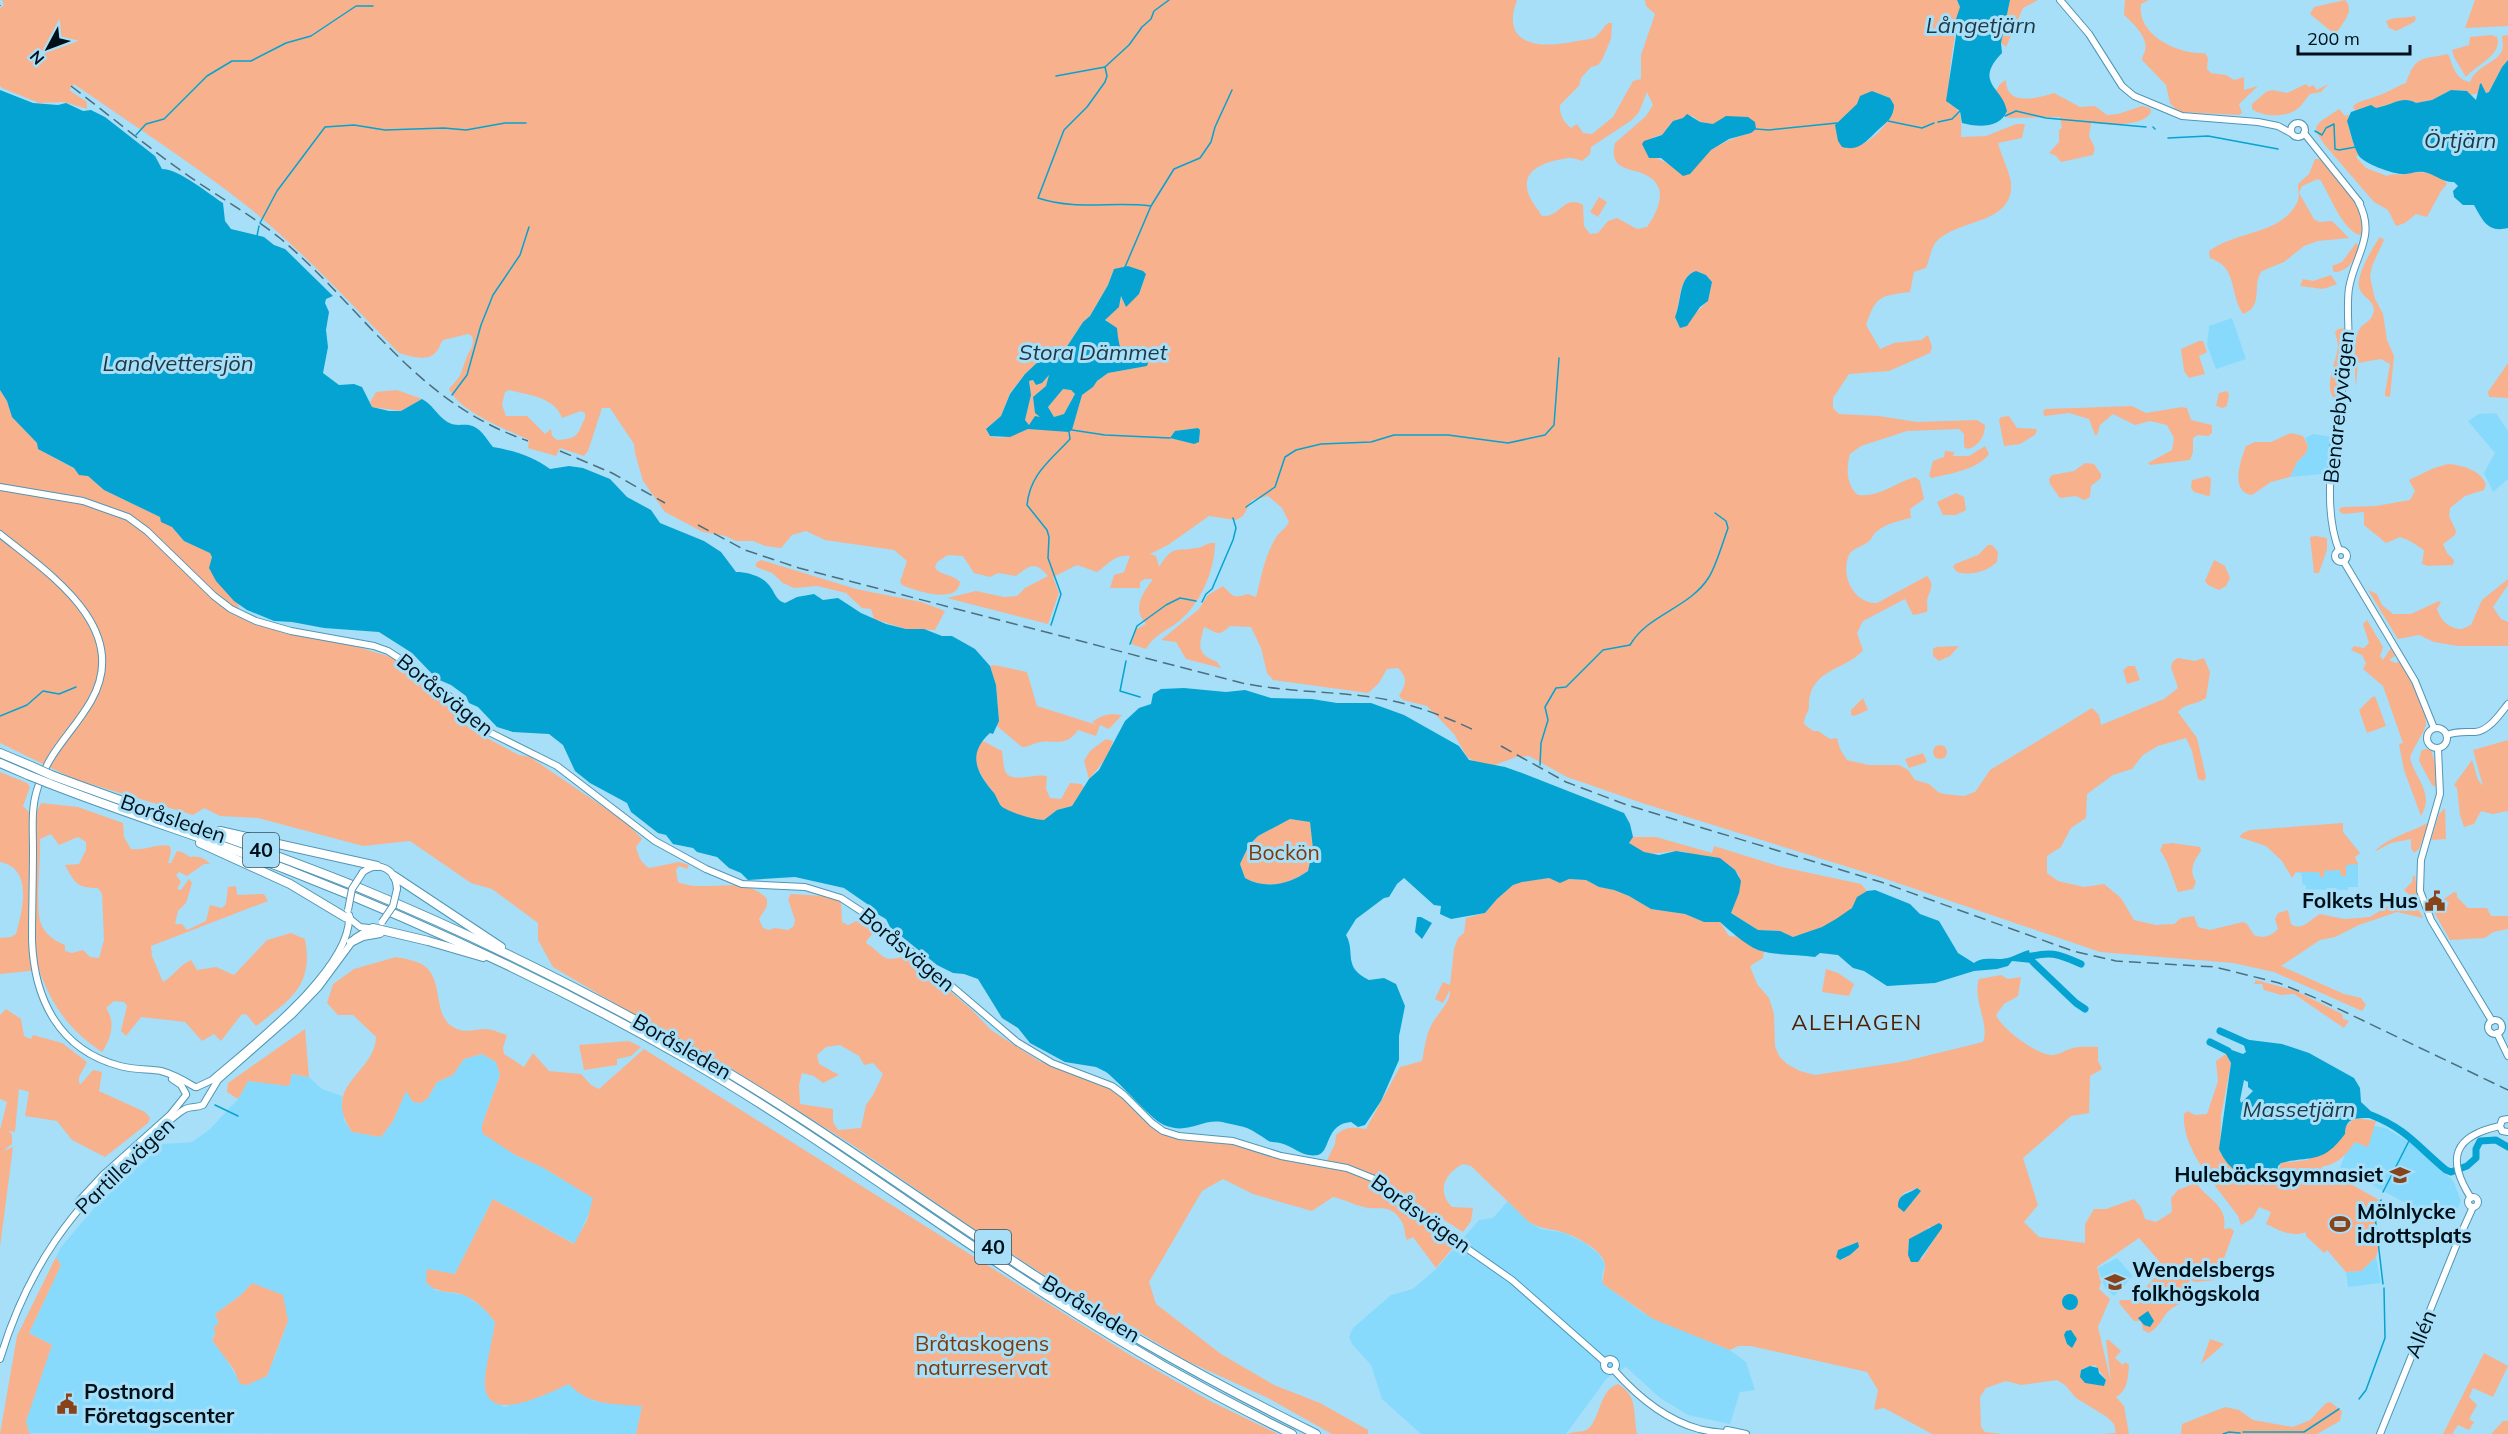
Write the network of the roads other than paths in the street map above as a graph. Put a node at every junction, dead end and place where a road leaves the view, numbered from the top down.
1 (2058, 0) edge
2 (2292, 129) junction
3 (2302, 135) junction
4 (0, 487) edge
5 (0, 534) edge
6 (2508, 704) edge
7 (2434, 728) junction
8 (2447, 735) junction
9 (2439, 749) junction
10 (0, 753) edge
11 (0, 763) edge
12 (179, 821) junction
13 (175, 830) junction
14 (377, 866) junction
15 (394, 876) junction
16 (349, 914) junction
17 (372, 928) junction
18 (389, 933) junction
19 (351, 942) junction
20 (530, 965) junction
21 (510, 966) junction
22 (2492, 1021) junction
23 (2505, 1024) edge
24 (2498, 1033) junction
25 (2508, 1056) edge
26 (146, 1071) junction
27 (196, 1087) junction
28 (186, 1094) junction
29 (206, 1098) junction
30 (193, 1107) junction
31 (2508, 1119) edge
32 (2500, 1126) junction
33 (2508, 1132) edge
34 (0, 1346) edge
35 (0, 1359) edge
36 (1691, 1426) junction
37 (1292, 1434) edge
38 (1316, 1434) edge
39 (1731, 1434) edge
40 (1746, 1434) edge
41 (2380, 1434) edge

1 - 2 street
2 - 3 street
2 - 3 street
3 - 7 street, Benarebyvägen
4 - 36 street, Boråsvägen
5 - 26 street
6 - 8 street
7 - 8 street
7 - 9 street
8 - 9 street
9 - 22 street
10 - 12 highway, Boråsleden / 40, bridge
11 - 13 highway, Boråsleden / 40, bridge
12 - 14 highway
12 - 20 highway, Boråsleden / 40
13 - 16 highway
13 - 21 highway, Boråsleden / 40
14 - 15 street
14 - 16 street, bridge
15 - 17 street, bridge
15 - 20 highway
16 - 17 street
16 - 27 street
17 - 18 highway
17 - 19 street
18 - 19 highway
18 - 21 highway
19 - 29 street
20 - 38 highway, Boråsleden / 40
21 - 37 highway, Boråsleden / 40
22 - 23 street
22 - 24 street
23 - 24 street
24 - 25 street
26 - 27 street
26 - 28 street
27 - 28 street
27 - 29 street
28 - 30 street
28 - 34 street, Partillevägen
29 - 30 street
30 - 35 street, Partillevägen
31 - 32 street
32 - 33 street
32 - 41 street, Allén
36 - 39 street
36 - 40 street

